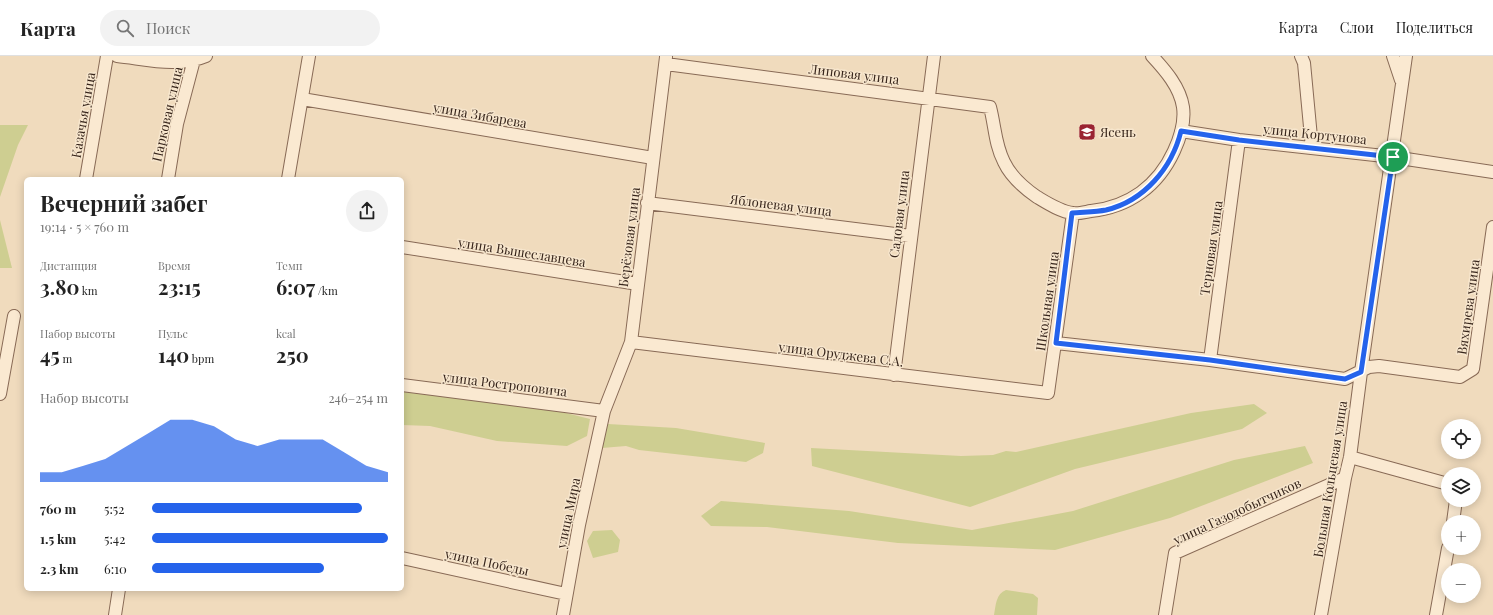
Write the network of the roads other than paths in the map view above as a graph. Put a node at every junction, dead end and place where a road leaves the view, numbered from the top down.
1 (107, 56) edge
2 (117, 56) edge
3 (206, 56) edge
4 (309, 56) edge
5 (934, 56) edge
6 (1152, 56) edge
7 (1301, 56) edge
8 (1393, 56) edge
9 (1406, 56) edge
10 (194, 58) edge
11 (666, 60) edge
12 (1402, 83) junction
13 (928, 98) junction
14 (302, 99) junction
15 (1181, 131) junction
16 (1239, 140) junction
17 (1312, 148) junction
18 (1393, 157) junction
19 (653, 158) junction
20 (1493, 172) edge
21 (86, 177) edge
22 (168, 177) edge
23 (288, 177) edge
24 (647, 203) junction
25 (1072, 213) junction
26 (1493, 227) edge
27 (911, 236) junction
28 (404, 247) edge
29 (638, 284) junction
30 (14, 316) dead end
31 (631, 342) junction
32 (1056, 343) junction
33 (1210, 360) junction
34 (1361, 372) junction
35 (894, 375) junction
36 (404, 385) edge
37 (1048, 393) joint
38 (0, 394) edge
39 (604, 414) junction
40 (1350, 457) junction
41 (1345, 478) junction
42 (1441, 482) edge
43 (1447, 555) edge
44 (404, 558) edge
45 (119, 591) edge
46 (566, 594) junction
47 (115, 615) edge
48 (563, 615) edge
49 (1165, 615) edge
50 (1322, 615) edge
51 (1436, 615) edge

1 - 21 street, Казачья улица
2 - 10 street
3 - 10 street
4 - 14 street
5 - 13 street, Садовая улица
6 - 15 street
7 - 17 street
8 - 12 street
9 - 12 street, Большая Кольцевая улица
10 - 22 street, Парковая улица
11 - 13 street, Липовая улица
11 - 19 street, Берёзовая улица
12 - 18 street, Большая Кольцевая улица
13 - 25 street, Липовая улица
13 - 27 street, Садовая улица
14 - 19 street, улица Зибарева
14 - 23 street
15 - 16 street, улица Кортунова
15 - 25 street
16 - 17 street, улица Кортунова
16 - 33 street, Терновая улица
17 - 18 street, улица Кортунова
18 - 20 street, улица Кортунова
18 - 34 street, Большая Кольцевая улица
19 - 24 street, Берёзовая улица
24 - 27 street, Яблоневая улица
24 - 29 street, Берёзовая улица
25 - 32 street, Школьная улица
26 - 34 street, Вяхирева улица
27 - 35 street, Садовая улица
28 - 29 street, улица Вышеславцева
29 - 31 street, Берёзовая улица
30 - 38 street
31 - 35 street, улица Оруджева С.А.
31 - 39 street, Берёзовая улица
32 - 33 street, Вяхирева улица
32 - 37 street, Школьная улица
33 - 34 street, Вяхирева улица
34 - 40 street, Большая Кольцевая улица
35 - 37 street, улица Оруджева С.А.
36 - 39 street, улица Ростроповича
39 - 46 street, улица Мира
40 - 41 street, Большая Кольцевая улица
40 - 42 street
41 - 49 street, улица Газодобытчиков
41 - 50 street, Большая Кольцевая улица
43 - 51 street
44 - 46 street, улица Победы
45 - 47 street
46 - 48 street, улица Мира

